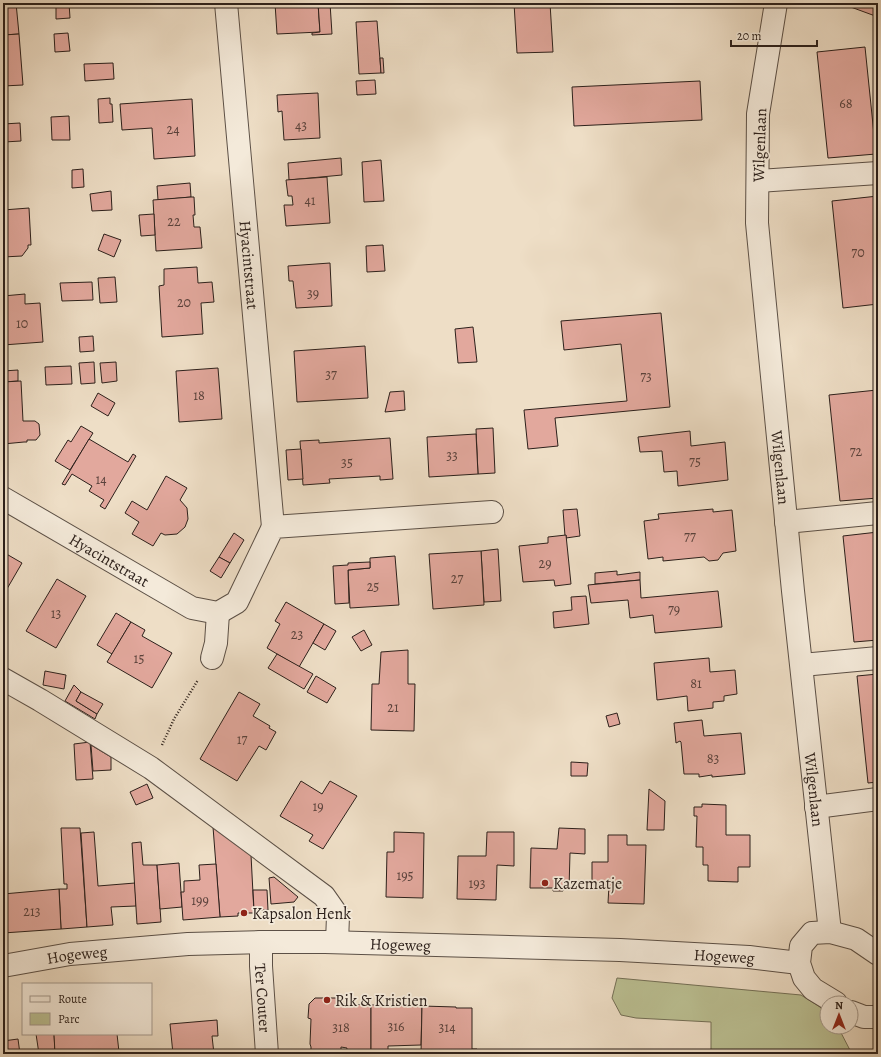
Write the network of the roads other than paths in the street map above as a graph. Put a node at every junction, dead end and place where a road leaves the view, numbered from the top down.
1 (226, 3) edge
2 (776, 3) edge
3 (878, 173) edge
4 (758, 181) junction
5 (3, 498) edge
6 (492, 512) dead end
7 (878, 514) edge
8 (786, 522) junction
9 (273, 527) junction
10 (218, 613) junction
11 (212, 658) road end
12 (878, 658) edge
13 (802, 665) junction
14 (3, 679) edge
15 (878, 799) edge
16 (816, 807) junction
17 (830, 932) junction
18 (260, 942) junction
19 (337, 942) junction
20 (878, 954) edge
21 (799, 963) junction
22 (3, 966) edge
23 (823, 995) edge
24 (859, 1014) edge
25 (878, 1016) edge
26 (267, 1054) edge

1 - 9 street, Hyacintstraat
2 - 4 street, Wilgenlaan
3 - 4 street
4 - 8 street, Wilgenlaan
5 - 10 street, Hyacintstraat
6 - 9 street
7 - 8 street
8 - 13 street, Wilgenlaan
9 - 10 street
10 - 11 street
12 - 13 street
13 - 16 street, Wilgenlaan
14 - 19 street
15 - 16 street
16 - 17 street, Wilgenlaan
17 - 20 street
17 - 21 street
18 - 19 street, Hogeweg
18 - 22 street, Hogeweg
18 - 26 street, Ter Couter
19 - 21 street, Hogeweg
21 - 23 street
24 - 25 street

